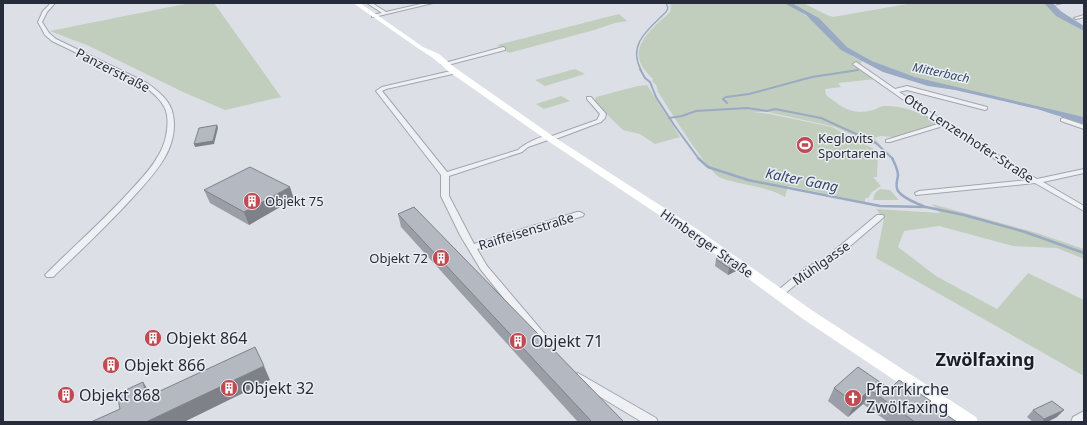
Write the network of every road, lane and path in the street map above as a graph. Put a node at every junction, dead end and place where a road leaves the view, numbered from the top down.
1 (53, 3) edge
2 (356, 3) edge
3 (369, 3) edge
4 (431, 3) edge
5 (385, 13) junction
6 (374, 16) junction
7 (1084, 16) edge
8 (1076, 18) dead end
9 (503, 49) dead end
10 (444, 64) junction
11 (856, 64) dead end
12 (455, 72) junction
13 (895, 91) junction
14 (589, 98) dead end
15 (985, 108) dead end
16 (1063, 120) dead end
17 (944, 124) junction
18 (1084, 127) edge
19 (550, 138) junction
20 (888, 141) dead end
21 (1084, 171) edge
22 (444, 175) junction
23 (1036, 181) junction
24 (919, 194) dead end
25 (1084, 209) edge
26 (580, 214) dead end
27 (880, 217) dead end
28 (473, 247) junction
29 (50, 275) dead end
30 (779, 294) junction
31 (556, 354) edge
32 (571, 371) edge
33 (1084, 417) edge
34 (652, 422) edge
35 (970, 422) edge
36 (1078, 422) edge

1 - 29 street, Panzerstraße
2 - 6 main road, Himberger Straße
3 - 5 street
4 - 5 street
5 - 6 street
6 - 10 main road, Himberger Straße
7 - 8 street
9 - 10 street
10 - 12 main road, Himberger Straße
11 - 13 street, Otto Lenzenhofer-Straße
12 - 19 main road, Himberger Straße
12 - 22 street
13 - 15 street
13 - 17 street, Otto Lenzenhofer-Straße
14 - 19 street
16 - 18 street
17 - 20 street
17 - 23 street, Otto Lenzenhofer-Straße
19 - 22 street
19 - 30 main road, Himberger Straße
21 - 23 street
22 - 28 street, Raiffeisenstraße
23 - 24 street
23 - 25 street, Otto Lenzenhofer-Straße
26 - 28 street, Raiffeisenstraße
27 - 30 street, Mühlgasse
28 - 31 street, Raiffeisenstraße
30 - 35 main road, Himberger Straße
32 - 34 street
33 - 36 street

